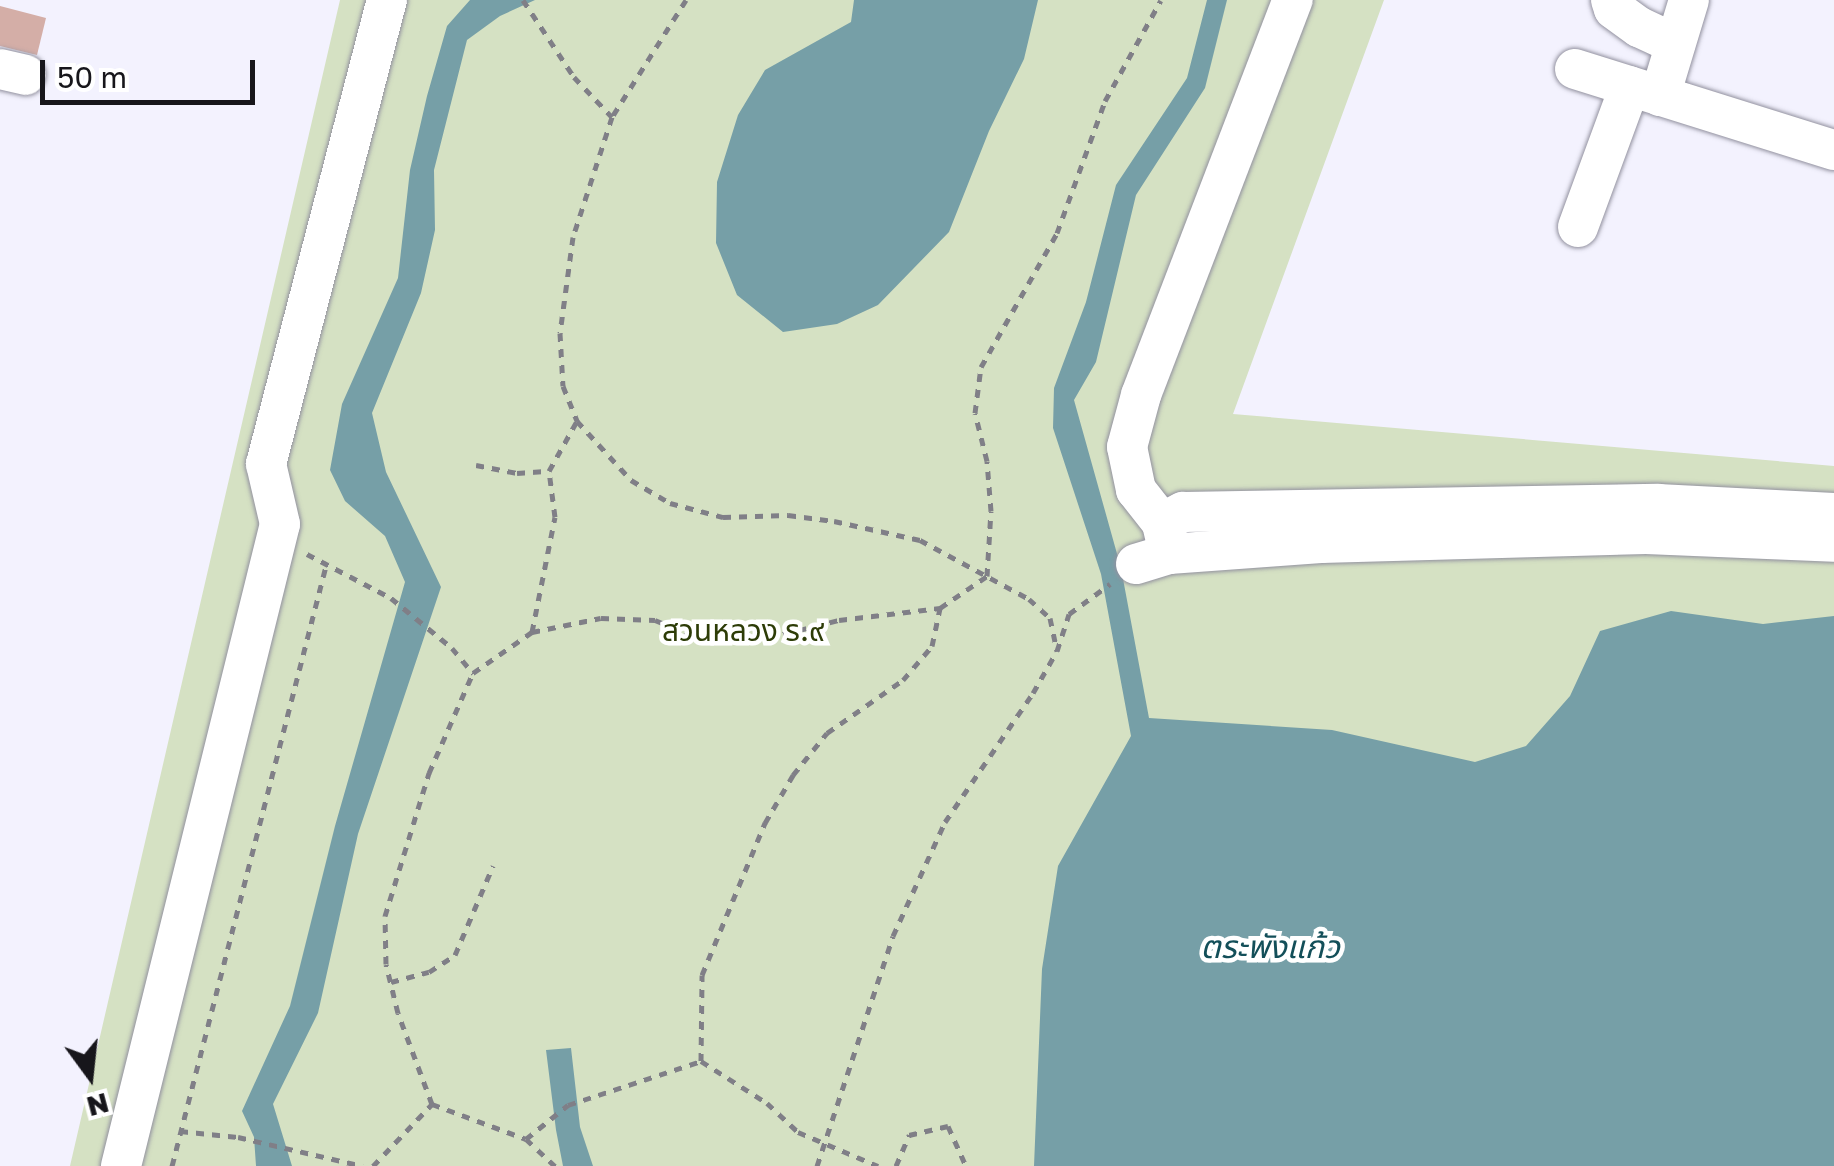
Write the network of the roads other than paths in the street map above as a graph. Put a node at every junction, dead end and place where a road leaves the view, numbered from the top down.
1 (387, 0) edge
2 (1293, 0) edge
3 (1612, 0) edge
4 (1688, 0) edge
5 (1675, 44) junction
6 (1575, 69) dead end
7 (1645, 91) junction
8 (1834, 150) edge
9 (1578, 227) dead end
10 (1834, 513) edge
11 (1834, 542) edge
12 (1156, 547) junction
13 (121, 1166) edge

1 - 13 street
2 - 12 street
3 - 5 street
4 - 5 street
5 - 7 street
6 - 7 street
7 - 8 street
7 - 9 street
10 - 12 street
11 - 12 street

